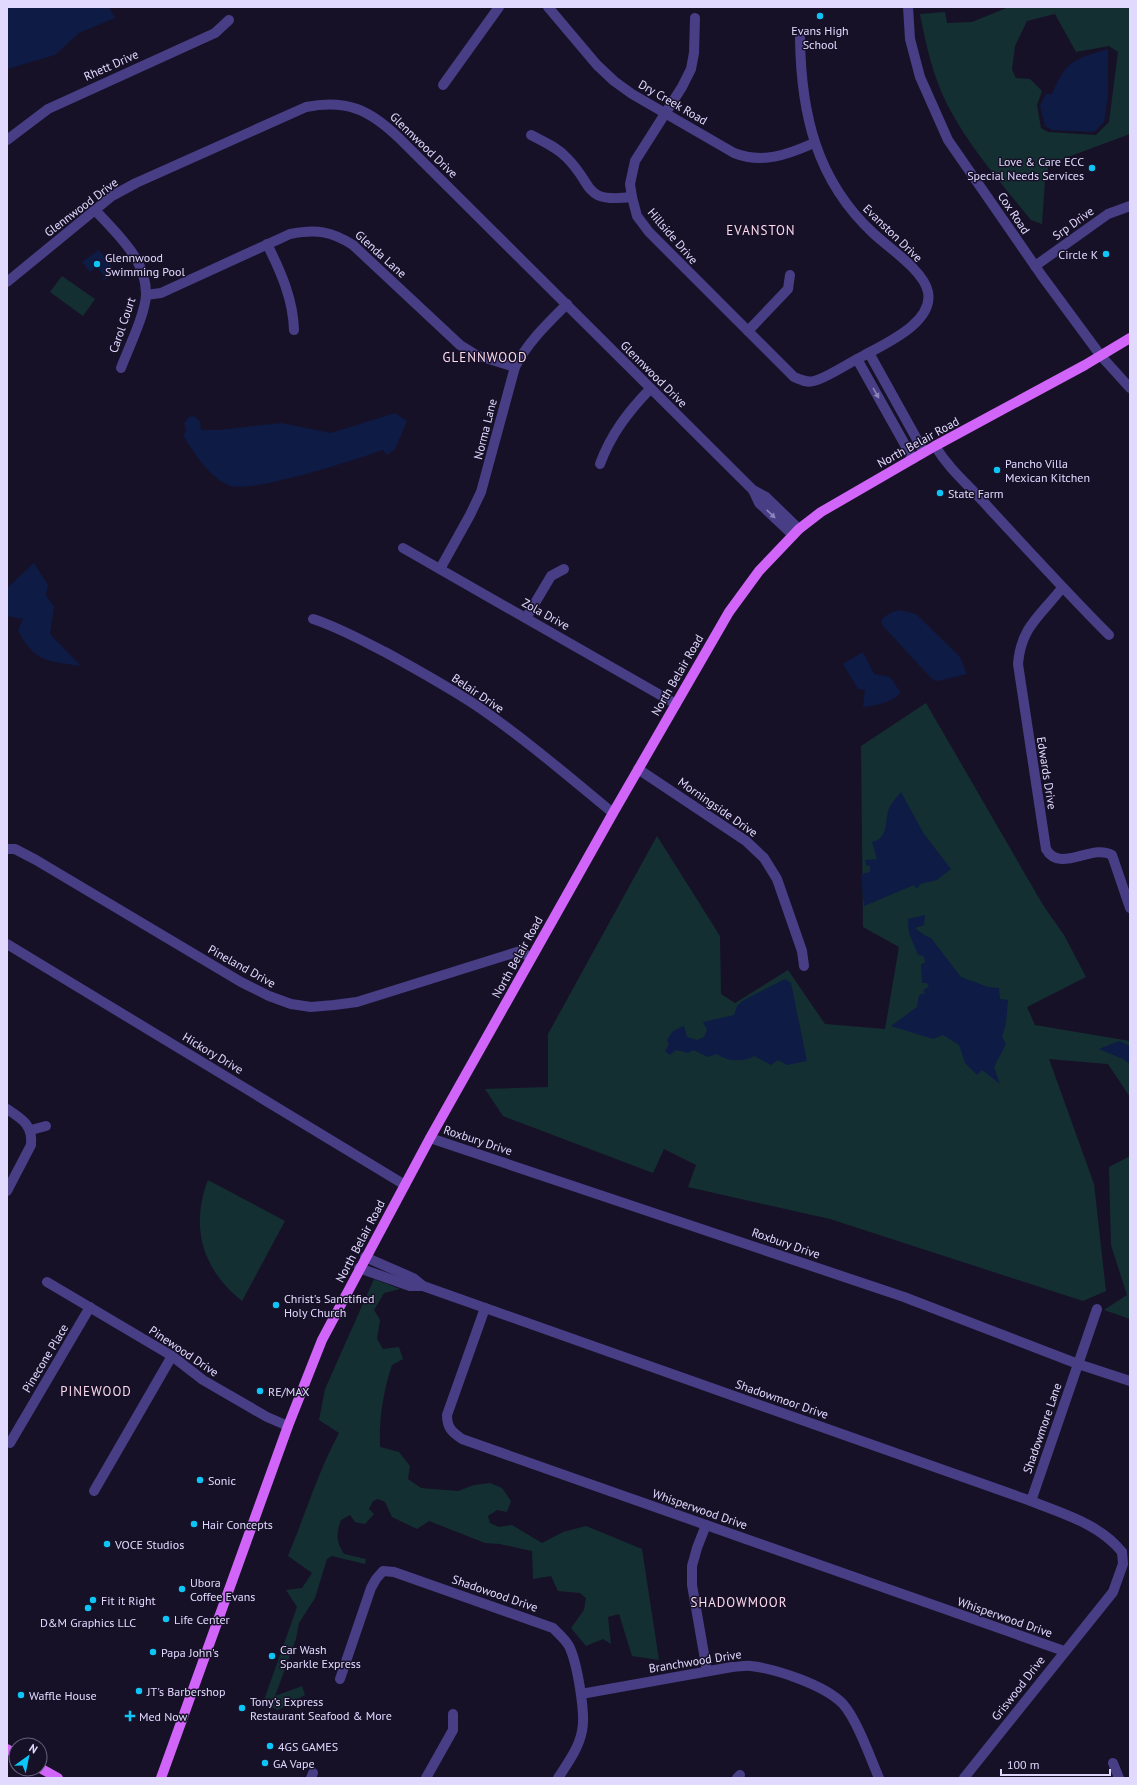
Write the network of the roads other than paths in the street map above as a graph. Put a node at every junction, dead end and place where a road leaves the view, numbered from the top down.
1 (499, 7) edge
2 (548, 7) edge
3 (908, 7) edge
4 (694, 18) dead end
5 (229, 20) dead end
6 (800, 38) dead end
7 (443, 85) dead end
8 (666, 114) junction
9 (531, 135) dead end
10 (7, 140) edge
11 (814, 144) junction
12 (632, 197) junction
13 (1130, 206) edge
14 (95, 210) junction
15 (267, 244) junction
16 (1035, 266) junction
17 (790, 275) dead end
18 (7, 282) edge
19 (146, 295) junction
20 (567, 304) junction
21 (294, 330) dead end
22 (748, 331) junction
23 (1130, 338) edge
24 (869, 353) junction
25 (1101, 356) junction
26 (857, 359) junction
27 (515, 367) junction
28 (121, 368) dead end
29 (1130, 388) edge
30 (650, 389) junction
31 (935, 446) junction
32 (924, 452) junction
33 (913, 459) junction
34 (600, 464) dead end
35 (796, 532) junction
36 (403, 548) dead end
37 (440, 569) junction
38 (564, 569) dead end
39 (1062, 588) junction
40 (526, 618) junction
41 (313, 619) dead end
42 (1109, 635) dead end
43 (676, 704) junction
44 (638, 769) junction
45 (613, 813) junction
46 (7, 849) edge
47 (1130, 908) edge
48 (7, 944) edge
49 (531, 958) junction
50 (804, 966) dead end
51 (7, 1109) edge
52 (46, 1126) dead end
53 (31, 1130) junction
54 (430, 1138) junction
55 (405, 1185) junction
56 (7, 1191) edge
57 (365, 1257) junction
58 (359, 1268) junction
59 (393, 1275) junction
60 (47, 1282) dead end
61 (90, 1307) junction
62 (485, 1308) junction
63 (1098, 1309) dead end
64 (172, 1356) junction
65 (1078, 1364) junction
66 (1130, 1382) edge
67 (288, 1426) junction
68 (10, 1442) dead end
69 (94, 1491) dead end
70 (1030, 1501) junction
71 (706, 1525) junction
72 (1126, 1551) edge
73 (1064, 1651) junction
74 (707, 1671) junction
75 (340, 1679) dead end
76 (581, 1694) junction
77 (453, 1714) dead end
78 (1113, 1763) dead end
79 (48, 1772) edge
80 (163, 1775) edge
81 (58, 1778) edge
82 (155, 1778) edge
83 (426, 1778) edge
84 (558, 1778) edge
85 (879, 1778) edge
86 (964, 1778) edge
87 (1120, 1778) edge

1 - 7 street
2 - 8 street, Dry Creek Road
3 - 16 street, Cox Road
4 - 8 street, Hillside Drive
5 - 10 street, Rhett Drive
6 - 11 street, Evanston Drive
8 - 11 street, Dry Creek Road
8 - 12 street, Hillside Drive
9 - 12 street
11 - 24 street, Evanston Drive
12 - 22 street, Hillside Drive
13 - 16 street, Srp Drive
14 - 18 street, Glennwood Drive
14 - 19 street, Carol Court
14 - 20 street, Glennwood Drive
15 - 19 street, Glenda Lane
15 - 21 street
15 - 27 street, Glenda Lane
16 - 25 street, Cox Road
17 - 22 street
19 - 28 street, Carol Court
20 - 27 street, Norma Lane
20 - 30 street, Glennwood Drive
22 - 26 street, Hillside Drive
23 - 25 main road, North Belair Road
24 - 26 street, Evanston Drive
24 - 32 street
25 - 29 street, Cox Road
25 - 31 main road, North Belair Road
26 -> 33 street
27 - 37 street, Norma Lane
30 - 34 street
30 - 35 street, Glennwood Drive
31 - 32 main road, North Belair Road
31 - 39 street
32 - 33 main road, North Belair Road
33 - 35 main road, North Belair Road
35 - 43 main road, North Belair Road
36 - 37 street, Zola Drive
37 - 40 street, Zola Drive
38 - 40 street
39 - 42 street
39 - 47 street, Edwards Drive
40 - 43 street, Zola Drive
41 - 45 street, Belair Drive
43 - 44 main road, North Belair Road
44 - 45 main road, North Belair Road
44 - 50 street, Morningside Drive
45 - 49 main road, North Belair Road
46 - 49 street, Pineland Drive
48 - 55 street, Hickory Drive
49 - 54 main road, North Belair Road
51 - 53 street
52 - 53 street
53 - 56 street
54 - 55 main road, North Belair Road
54 - 65 street, Roxbury Drive
55 - 57 main road, North Belair Road
57 - 58 main road, North Belair Road
57 - 59 street, Shadowmoor Drive
58 - 59 street, Shadowmoor Drive
58 - 67 main road, North Belair Road
59 - 62 street, Shadowmoor Drive
60 - 61 street, Pinewood Drive
61 - 64 street, Pinewood Drive
61 - 68 street, Pinecone Place
62 - 70 street, Shadowmoor Drive
62 - 71 street, Whisperwood Drive
63 - 65 street, Shadowmore Lane
64 - 67 street, Pinewood Drive
64 - 69 street
65 - 66 street, Roxbury Drive
65 - 70 street, Shadowmore Lane
67 - 80 main road, North Belair Road
70 - 72 street, Shadowmoor Drive
71 - 73 street, Whisperwood Drive
71 - 74 street
72 - 73 street, Griswood Drive
73 - 86 street, Griswood Drive
74 - 76 street, Branchwood Drive
74 - 85 street, Branchwood Drive
75 - 76 street, Shadowood Drive
76 - 84 street, Shadowood Drive
77 - 83 street
78 - 87 street
79 - 81 main road
80 - 82 main road

